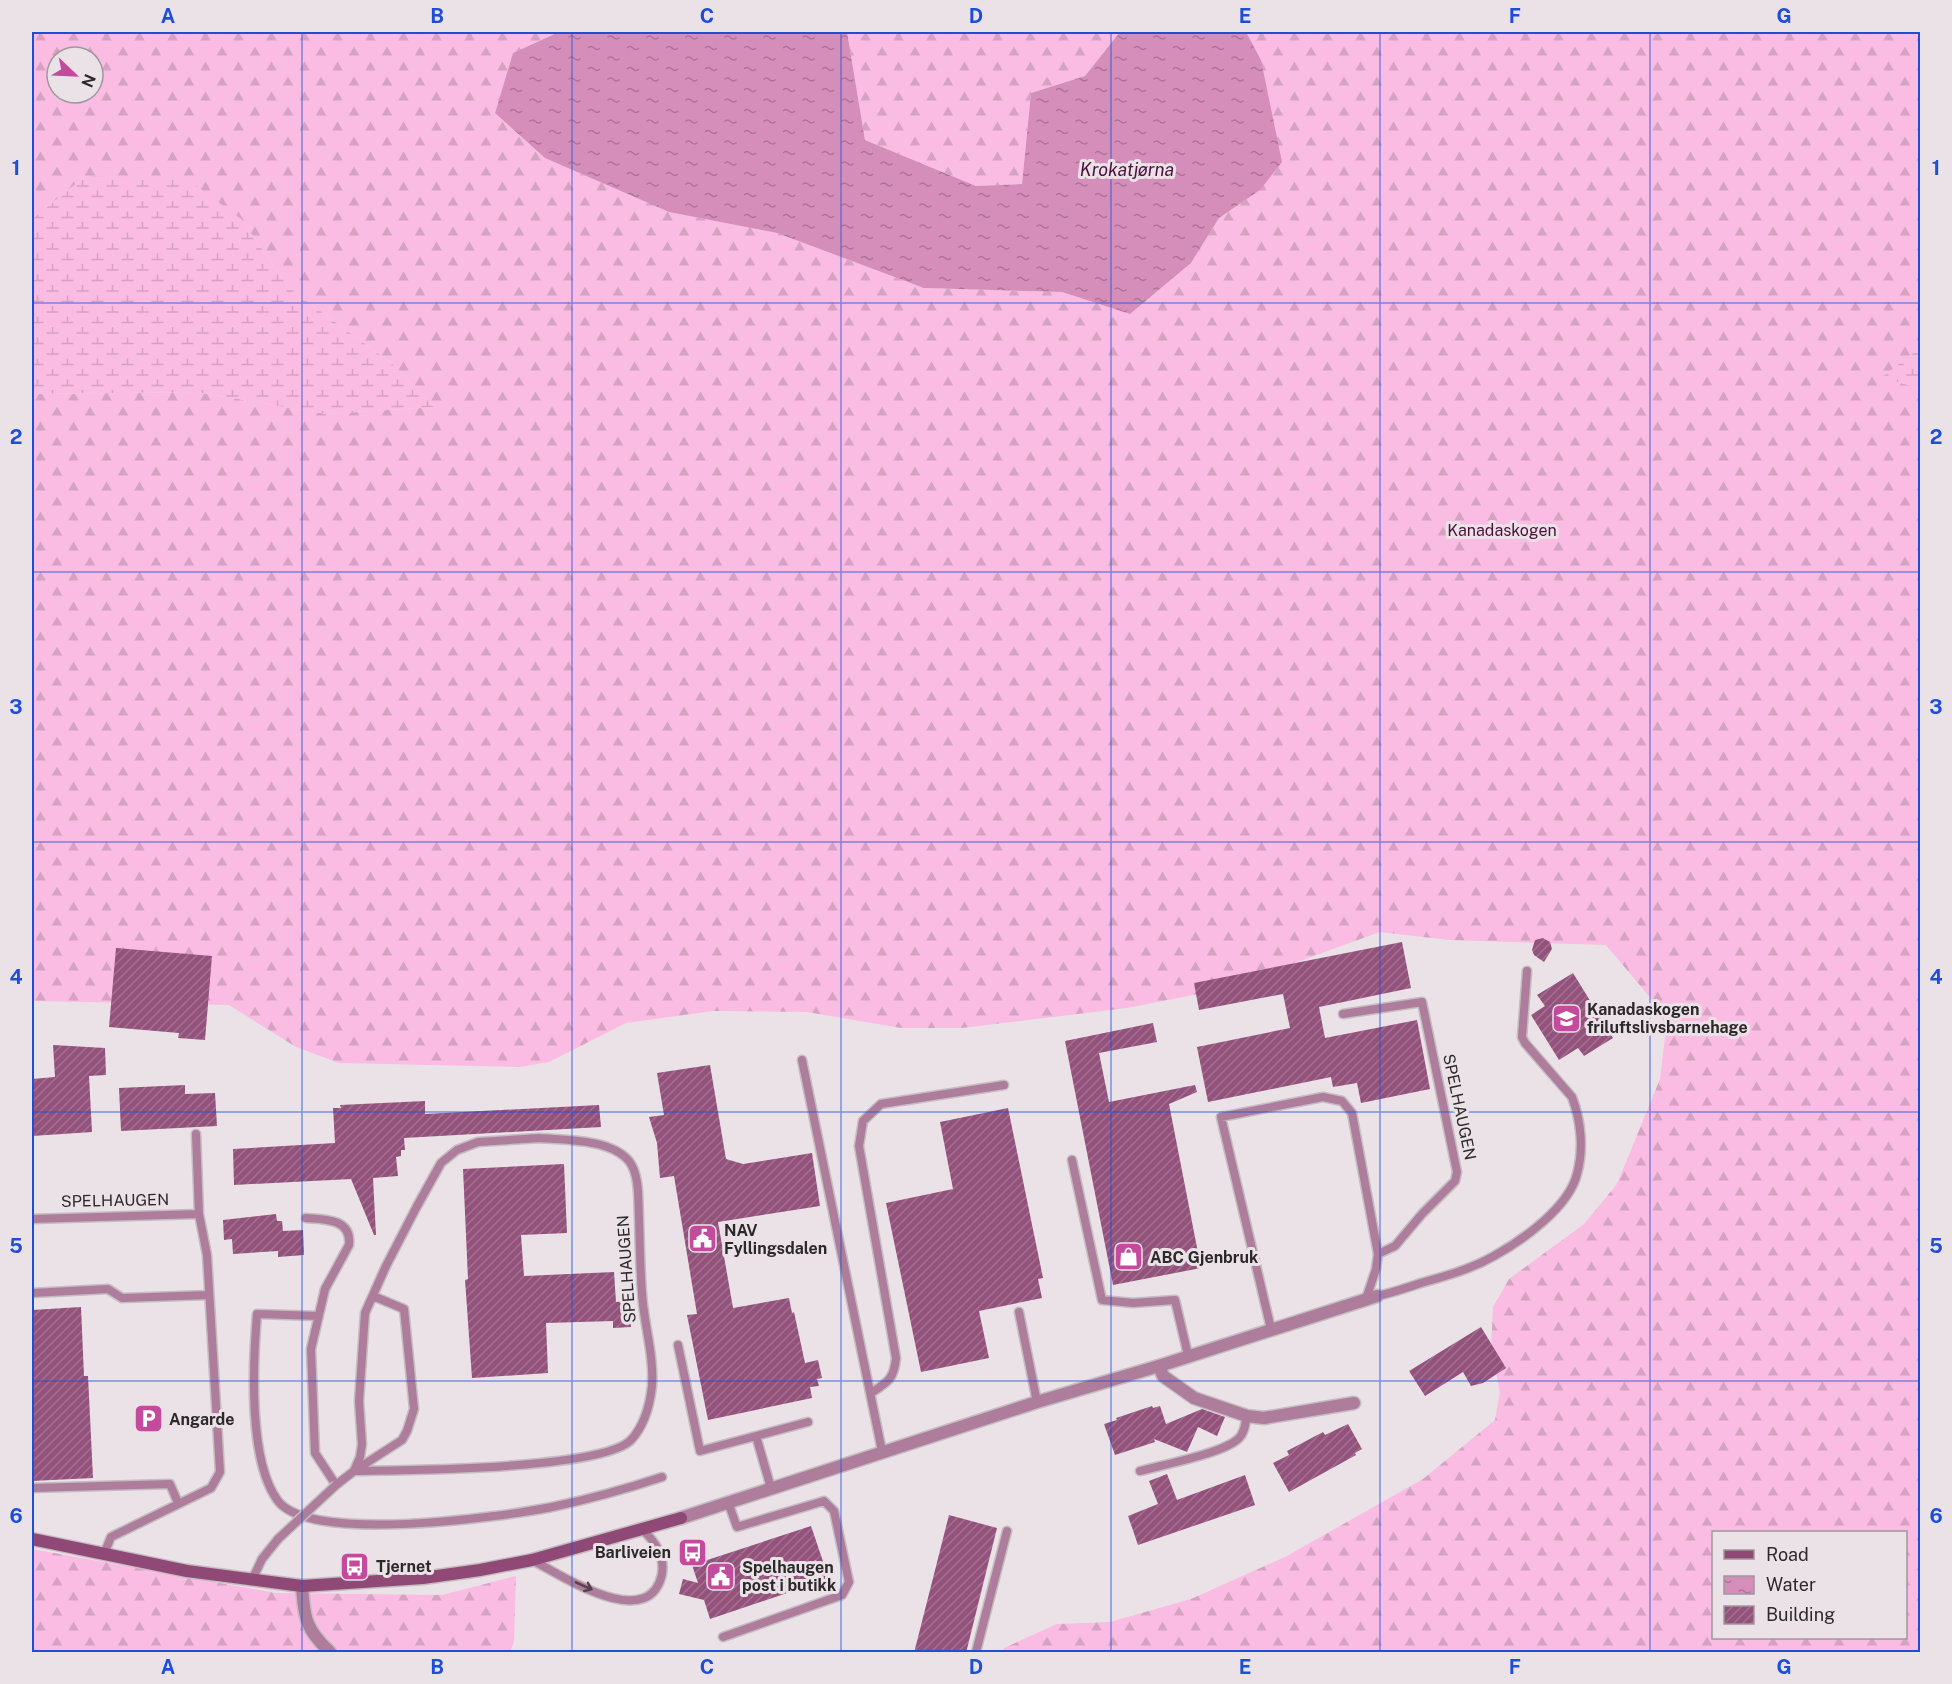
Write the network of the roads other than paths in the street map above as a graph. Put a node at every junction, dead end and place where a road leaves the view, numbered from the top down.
1 (1527, 971) dead end
2 (1343, 1014) dead end
3 (802, 1060) dead end
4 (1004, 1085) dead end
5 (196, 1134) dead end
6 (1072, 1160) dead end
7 (199, 1214) junction
8 (306, 1218) dead end
9 (32, 1219) edge
10 (1378, 1254) junction
11 (32, 1293) edge
12 (209, 1295) junction
13 (373, 1296) junction
14 (1371, 1298) junction
15 (1019, 1312) dead end
16 (318, 1316) junction
17 (1271, 1329) junction
18 (678, 1346) dead end
19 (1188, 1355) junction
20 (1159, 1366) junction
21 (871, 1393) junction
22 (1037, 1401) junction
23 (1354, 1403) dead end
24 (1247, 1416) junction
25 (808, 1422) dead end
26 (756, 1436) junction
27 (882, 1451) junction
28 (354, 1471) junction
29 (1140, 1471) dead end
30 (662, 1478) dead end
31 (336, 1485) junction
32 (32, 1488) edge
33 (771, 1488) junction
34 (728, 1502) junction
35 (178, 1503) junction
36 (681, 1518) joint
37 (642, 1530) junction
38 (1007, 1532) dead end
39 (32, 1539) edge
40 (104, 1554) junction
41 (532, 1560) junction
42 (252, 1580) junction
43 (302, 1586) junction
44 (723, 1636) dead end
45 (330, 1653) edge
46 (976, 1653) edge

1 - 14 lane
2 - 10 lane, SPELHAUGEN
3 - 21 lane
4 - 21 lane
5 - 7 lane
6 - 19 lane
7 - 9 lane, SPELHAUGEN
7 - 12 lane
8 - 16 lane
10 - 14 lane
10 - 17 lane
11 - 12 lane
12 - 35 lane
13 - 28 lane, SPELHAUGEN
13 - 28 lane
13 - 28 lane, SPELHAUGEN
14 - 17 street
15 - 22 lane
16 - 30 lane
16 - 31 lane
17 - 19 street
18 - 26 lane
19 - 20 street
20 - 22 street
20 - 24 street
21 - 27 lane
22 - 27 street
23 - 24 street
24 - 29 lane
25 - 26 lane
26 - 33 lane
27 - 33 street
28 - 31 lane
31 - 42 lane, bridge
32 - 35 lane
33 - 34 street
34 - 36 street
34 - 44 lane
35 - 40 lane
36 - 37 main road
37 - 41 main road
41 -> 37 lane
38 - 46 lane
39 - 40 main road
40 - 42 main road
41 - 43 main road
42 - 43 main road
43 - 45 street

